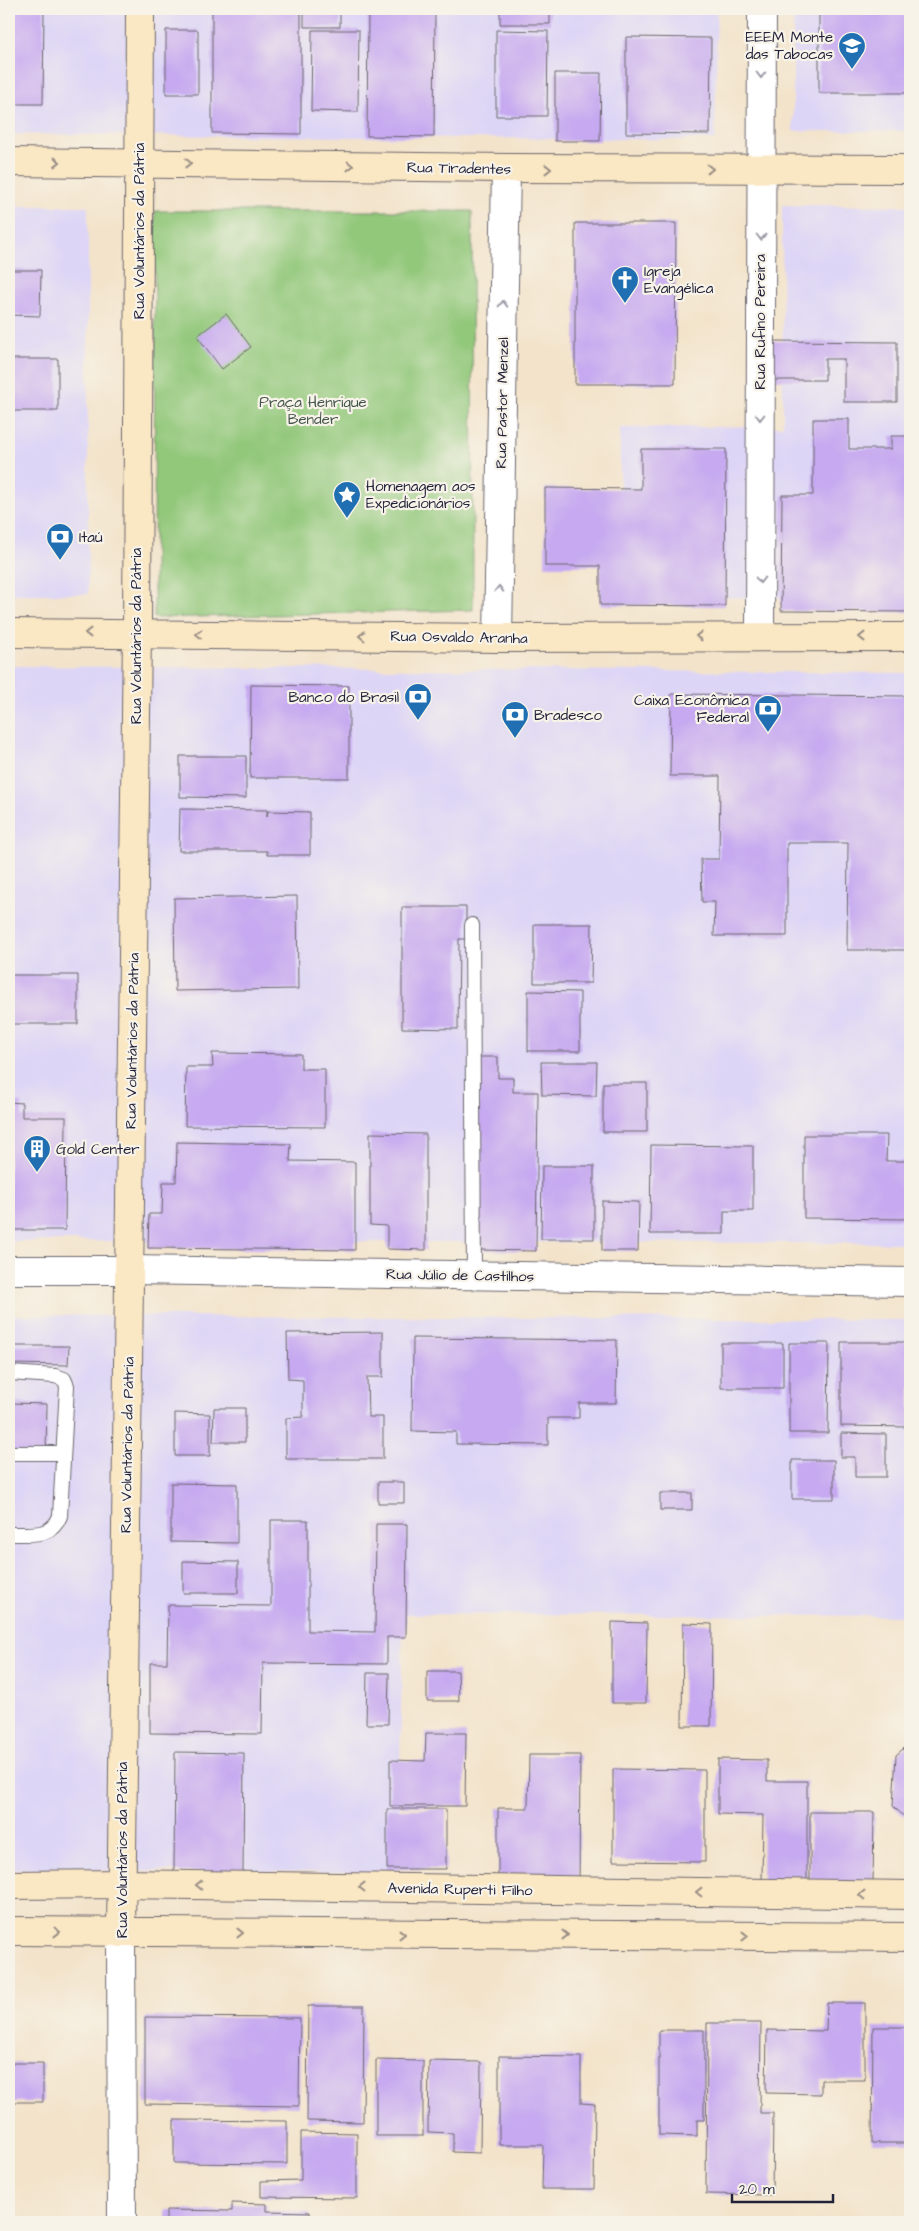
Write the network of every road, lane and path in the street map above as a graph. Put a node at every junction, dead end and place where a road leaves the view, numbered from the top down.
1 (140, 9) edge
2 (762, 9) edge
3 (9, 162) edge
4 (139, 162) junction
5 (506, 168) junction
6 (761, 169) junction
7 (910, 169) edge
8 (9, 633) edge
9 (137, 633) junction
10 (760, 636) junction
11 (910, 637) edge
12 (498, 638) junction
13 (472, 926) dead end
14 (9, 1270) edge
15 (130, 1270) junction
16 (474, 1276) junction
17 (910, 1282) edge
18 (9, 1373) edge
19 (9, 1453) edge
20 (63, 1453) junction
21 (9, 1534) edge
22 (121, 1884) junction
23 (9, 1885) edge
24 (910, 1895) edge
25 (9, 1931) edge
26 (121, 1933) junction
27 (910, 1937) edge
28 (122, 2222) edge

1 - 4 main road, Rua Voluntários da Pátria
2 -> 6 street, Rua Rufino Pereira
3 -> 4 main road, Rua Tiradentes
4 -> 5 main road, Rua Tiradentes
4 - 9 main road, Rua Voluntários da Pátria
5 -> 6 main road, Rua Tiradentes
12 -> 5 street, Rua Pastor Menzel
6 - 7 main road, Rua Tiradentes
6 -> 10 street, Rua Rufino Pereira
9 -> 8 main road, Rua Osvaldo Aranha
12 -> 9 main road, Rua Osvaldo Aranha
9 - 15 main road, Rua Voluntários da Pátria
11 -> 10 main road, Rua Osvaldo Aranha
10 -> 12 main road, Rua Osvaldo Aranha
13 - 16 lane
14 - 15 street, Rua Júlio de Castilhos
15 - 16 street, Rua Júlio de Castilhos
15 - 22 main road, Rua Voluntários da Pátria
16 - 17 street, Rua Júlio de Castilhos
18 - 20 lane
19 - 20 lane
20 - 21 lane
22 - 23 main road, Avenida Ruperti Filho
24 -> 22 main road, Avenida Ruperti Filho
22 - 26 main road, Rua Voluntários da Pátria
25 -> 26 main road
26 -> 27 main road
26 - 28 street, Rua Voluntários da Pátria

